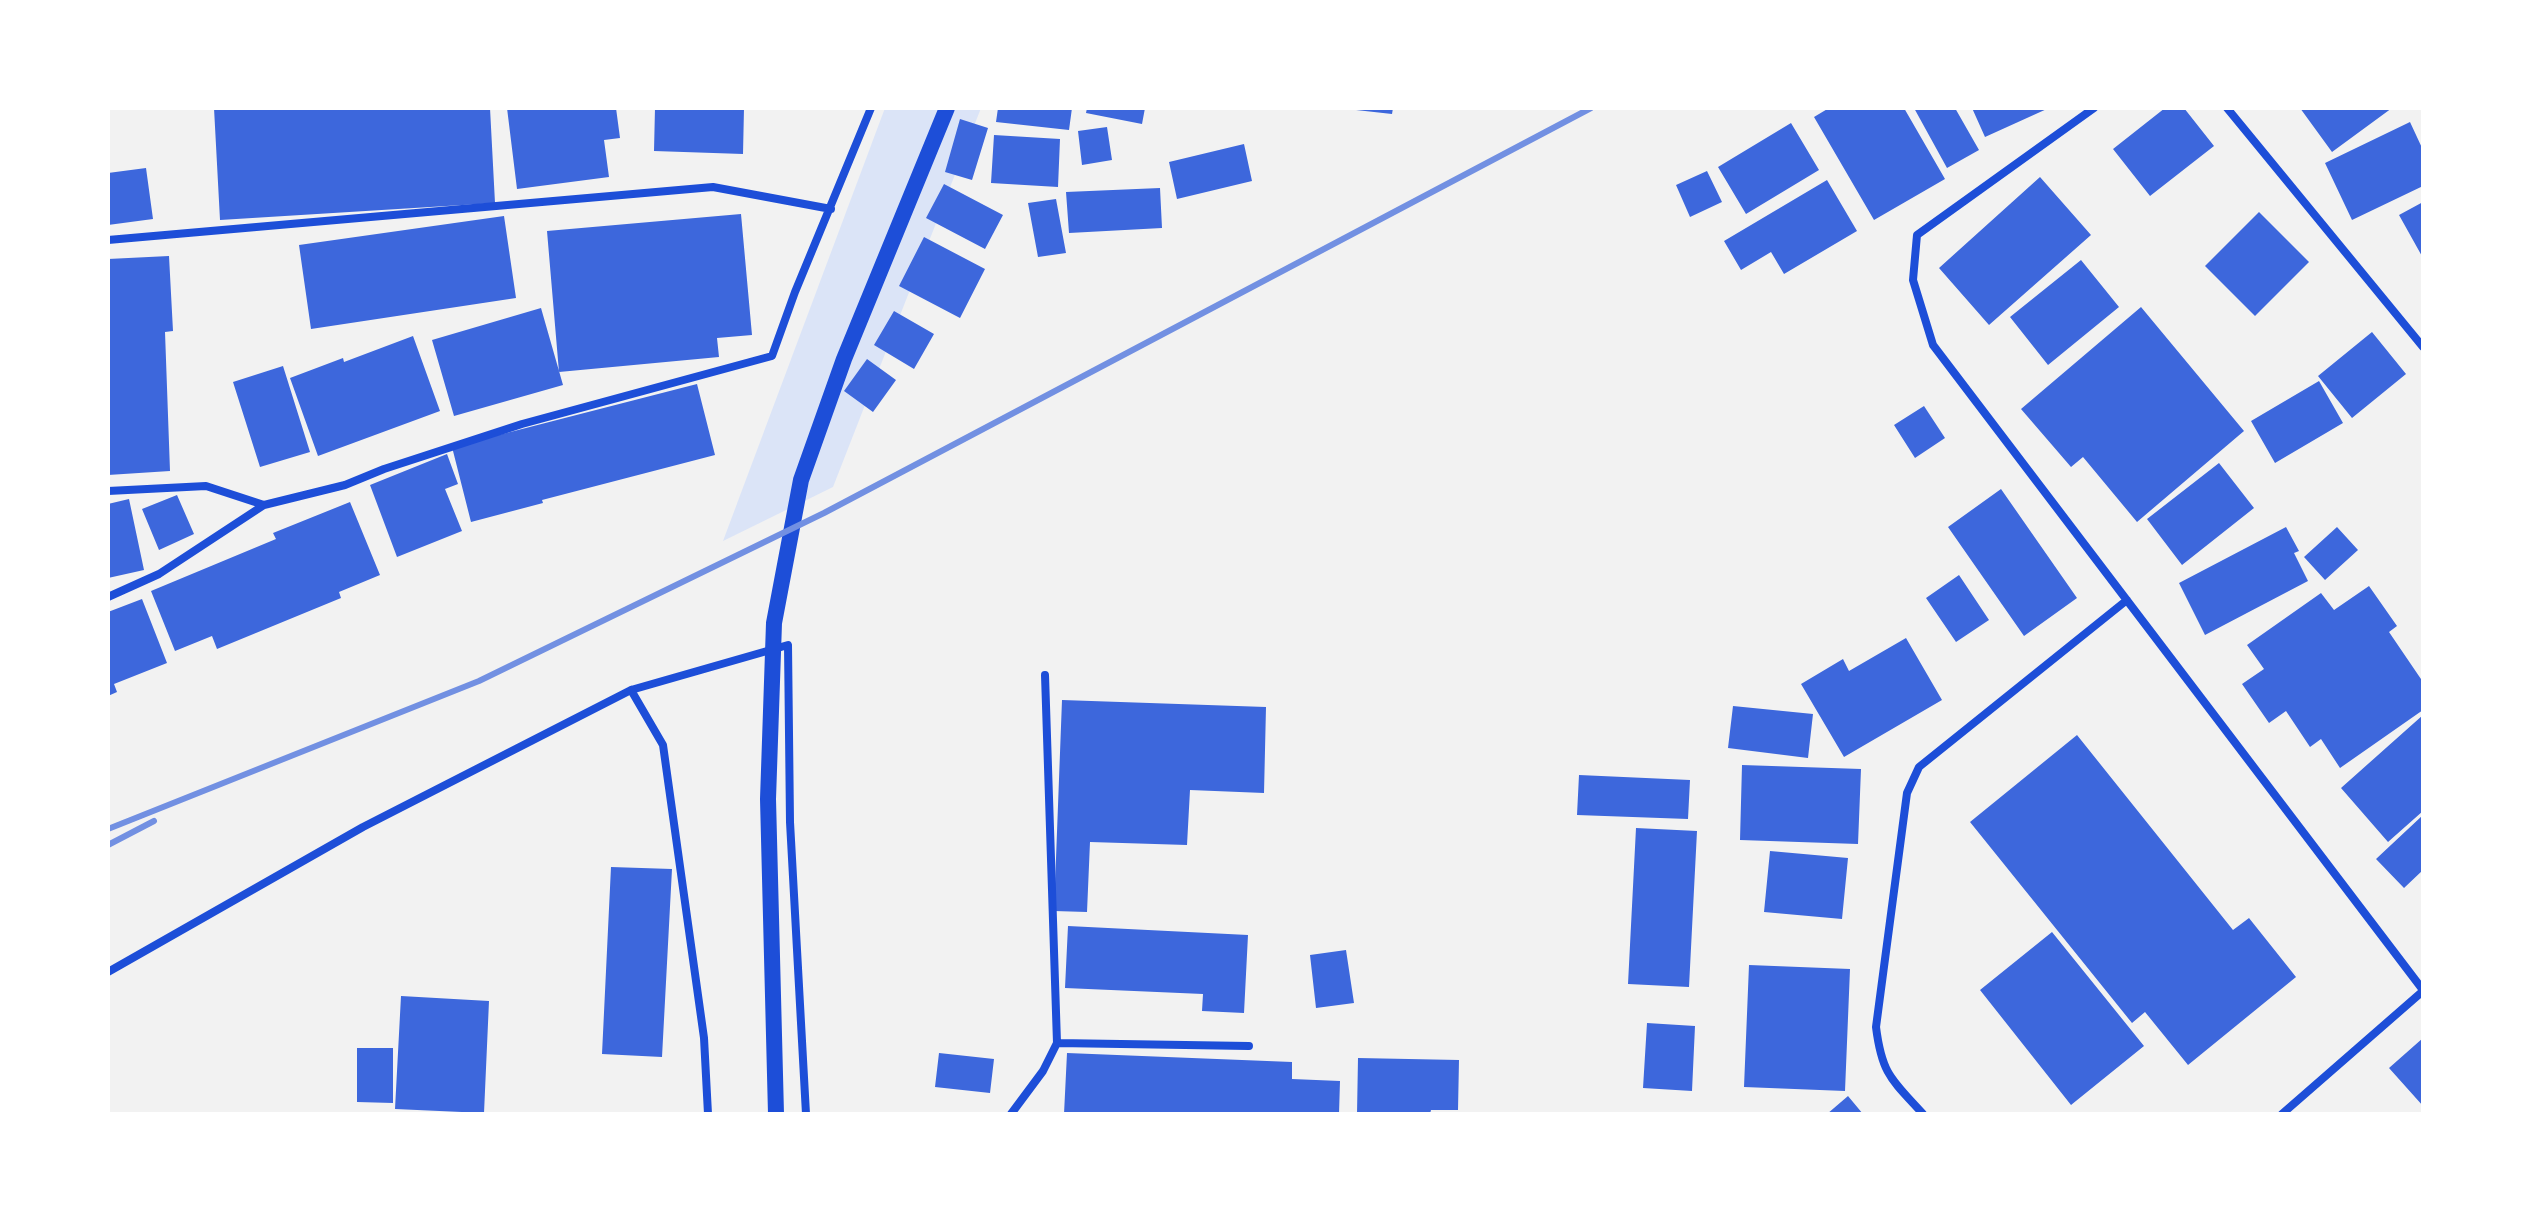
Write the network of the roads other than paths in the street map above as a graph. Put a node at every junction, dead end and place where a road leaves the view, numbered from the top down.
1 (871, 108) edge
2 (947, 108) edge
3 (2094, 108) edge
4 (2227, 108) edge
5 (831, 209) junction
6 (108, 240) edge
7 (2423, 347) edge
8 (108, 491) edge
9 (264, 505) junction
10 (108, 597) edge
11 (2127, 600) junction
12 (1045, 675) dead end
13 (631, 690) junction
14 (108, 972) edge
15 (2423, 990) edge
16 (1057, 1043) junction
17 (1249, 1046) dead end
18 (708, 1114) edge
19 (776, 1114) edge
20 (806, 1114) edge
21 (1011, 1114) edge
22 (1923, 1114) edge
23 (2282, 1114) edge

1 - 5 street
2 - 19 main road
3 - 11 street
4 - 7 street
5 - 6 street
5 - 9 street
8 - 9 street
9 - 10 street
11 - 15 street
11 - 22 street
12 - 16 street
13 - 14 street
13 - 18 street
13 - 20 street
15 - 23 street
16 - 17 street
16 - 21 street

